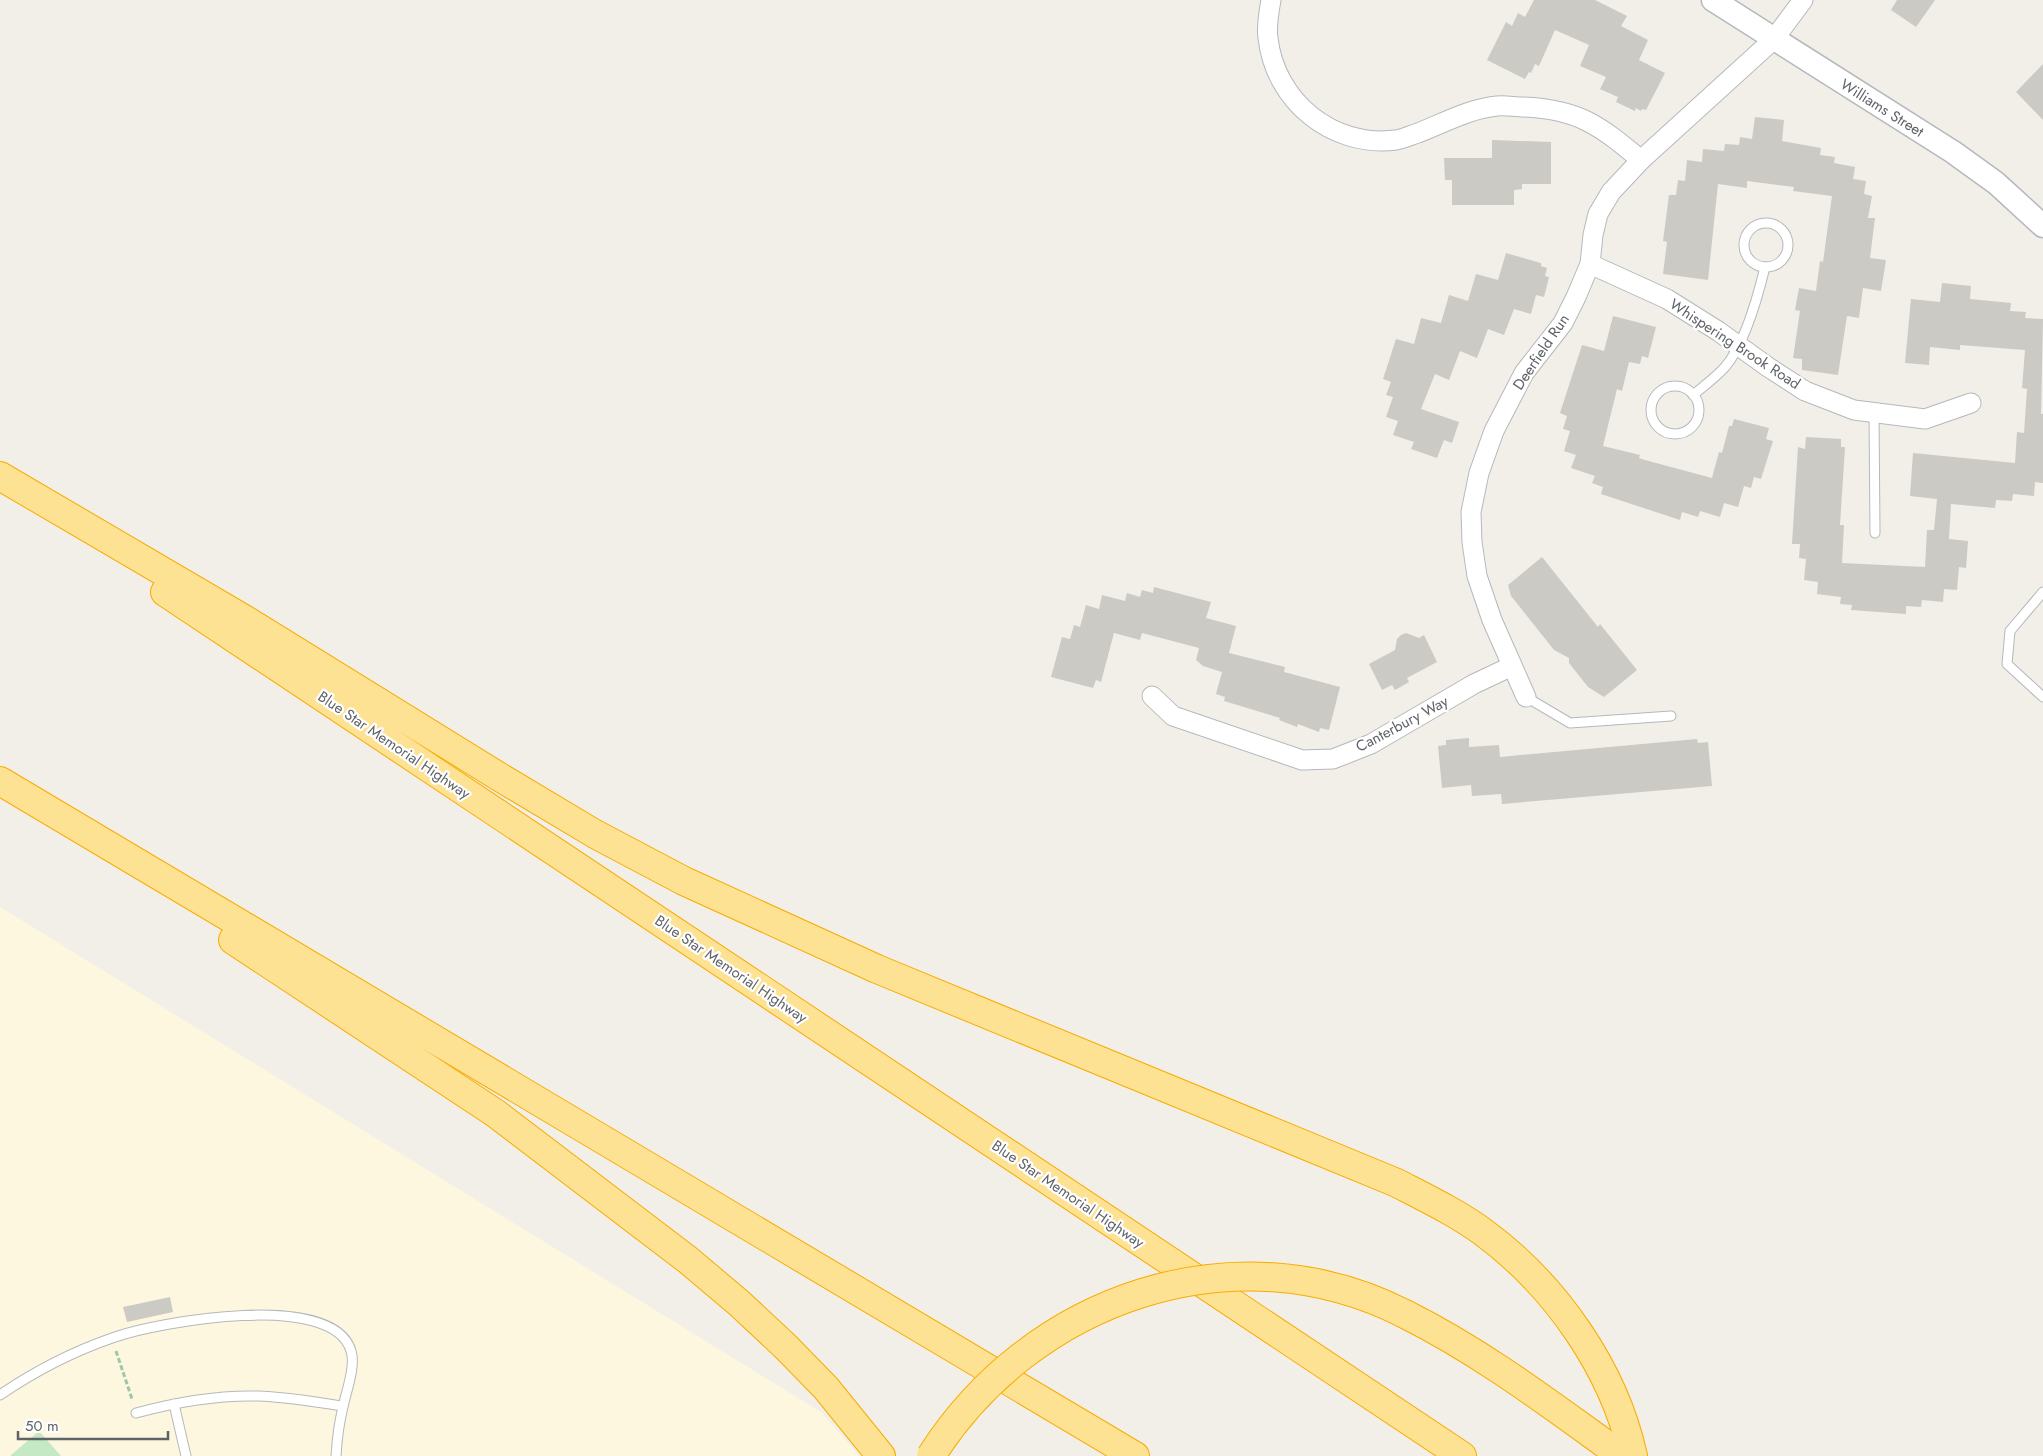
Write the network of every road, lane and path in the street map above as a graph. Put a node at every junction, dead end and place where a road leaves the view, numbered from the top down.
1 (1271, 0) edge
2 (1713, 0) edge
3 (1803, 0) edge
4 (1774, 39) junction
5 (1641, 160) junction
6 (2041, 222) edge
7 (1590, 264) junction
8 (1765, 267) junction
9 (1738, 345) junction
10 (1693, 395) junction
11 (1971, 403) dead end
12 (1874, 412) junction
13 (0, 476) edge
14 (0, 482) edge
15 (1875, 533) dead end
16 (2043, 592) edge
17 (1512, 666) junction
18 (1152, 696) dead end
19 (1526, 697) joint
20 (2043, 697) edge
21 (1671, 716) dead end
22 (0, 781) edge
23 (0, 786) edge
24 (0, 1395) edge
25 (174, 1404) junction
26 (343, 1406) junction
27 (136, 1413) dead end
28 (186, 1456) edge
29 (336, 1456) edge
30 (881, 1456) edge
31 (932, 1456) edge
32 (1134, 1456) edge
33 (1462, 1456) edge
34 (1622, 1456) edge
35 (1633, 1456) edge

1 - 5 street
2 - 4 street, Williams Street
3 - 4 street, Deerfield Run
4 - 5 street, Deerfield Run
4 - 6 street, Williams Street
5 - 7 street, Deerfield Run
7 - 9 street, Whispering Brook Road
7 - 17 street, Deerfield Run
8 - 8 lane
8 - 9 lane
9 - 10 lane
9 - 12 street, Whispering Brook Road
10 - 10 lane
11 - 12 street, Whispering Brook Road
12 - 15 lane
13 - 35 highway
14 - 33 highway, Blue Star Memorial Highway
16 - 20 lane
17 - 18 street, Canterbury Way
17 - 19 street, Deerfield Run
19 - 21 lane
22 - 32 highway
23 - 30 highway
24 - 26 lane
25 - 26 lane
25 - 27 lane
25 - 28 lane
26 - 29 lane
31 - 34 highway, bridge

